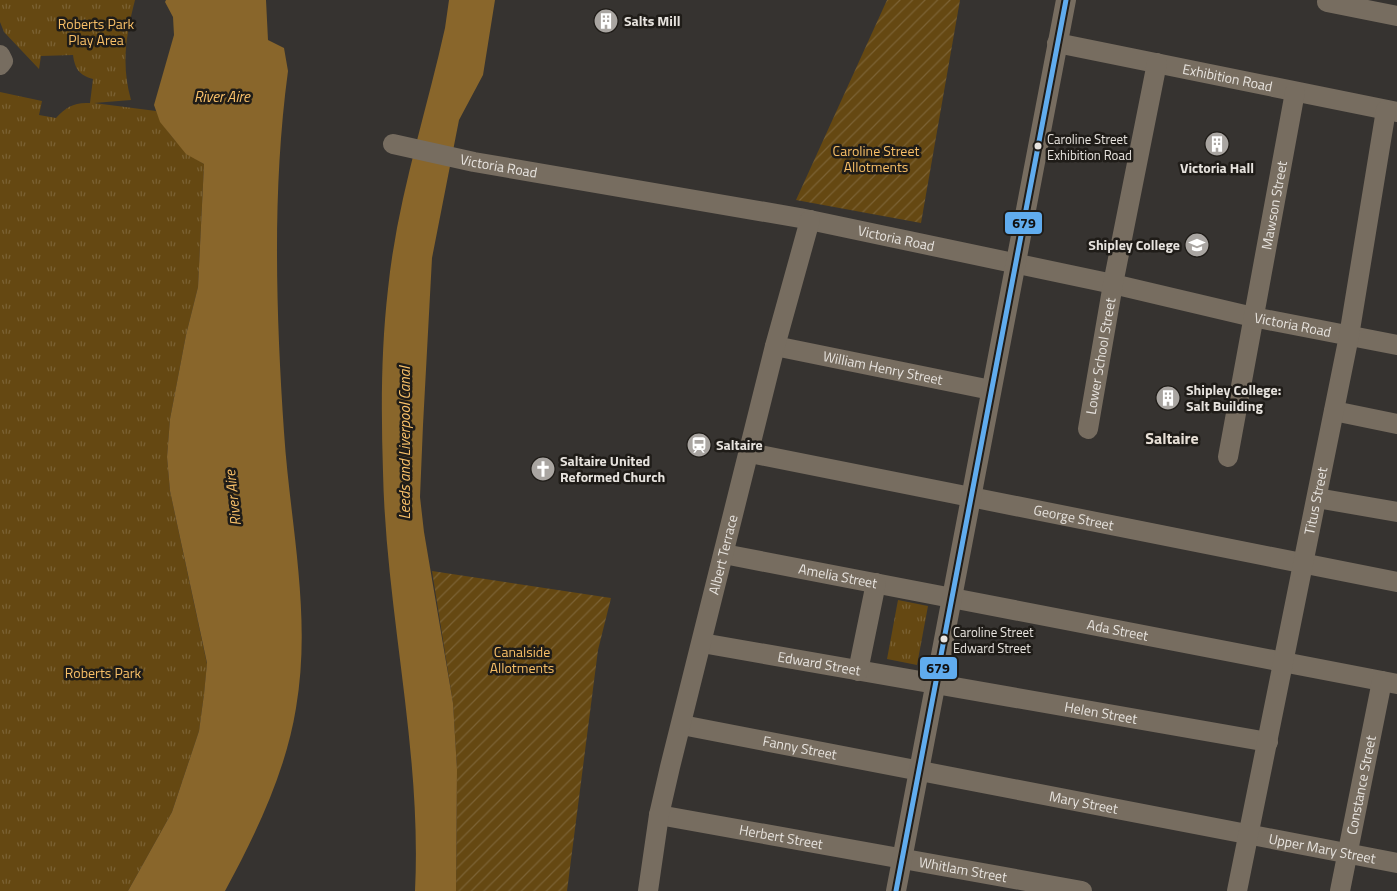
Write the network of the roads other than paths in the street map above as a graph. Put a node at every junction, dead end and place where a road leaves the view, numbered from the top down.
1 (1066, 0) edge
2 (1327, 2) dead end
3 (1397, 16) edge
4 (1057, 44) junction
5 (0, 55) edge
6 (1157, 63) junction
7 (0, 65) edge
8 (1295, 92) junction
9 (1392, 111) edge
10 (397, 145) dead end
11 (805, 219) junction
12 (1015, 265) junction
13 (1113, 284) junction
14 (1253, 317) junction
15 (1349, 336) junction
16 (1397, 345) edge
17 (775, 346) junction
18 (991, 390) junction
19 (1334, 411) junction
20 (1397, 424) edge
21 (1088, 429) dead end
22 (750, 453) junction
23 (1228, 457) dead end
24 (971, 496) junction
25 (1317, 498) junction
26 (1397, 512) edge
27 (724, 554) junction
28 (1304, 564) junction
29 (876, 582) junction
30 (1397, 582) edge
31 (952, 597) junction
32 (702, 643) junction
33 (1284, 661) junction
34 (858, 671) junction
35 (1390, 683) edge
36 (935, 685) junction
37 (682, 725) junction
38 (1268, 742) junction
39 (918, 771) junction
40 (659, 815) junction
41 (1249, 835) junction
42 (1347, 854) junction
43 (902, 857) junction
44 (1397, 863) edge
45 (648, 891) edge
46 (896, 891) edge
47 (1082, 891) edge
48 (1237, 891) edge
49 (1340, 891) edge

1 - 4 street
2 - 3 street
4 - 6 street, Exhibition Road
4 - 12 street
5 - 7 street
6 - 8 street, Exhibition Road
6 - 13 street, Lower School Street
8 - 9 street, Exhibition Road
8 - 14 street, Mawson Street
9 - 15 street, Titus Street
10 - 11 street, Victoria Road
11 - 12 street, Victoria Road
11 - 17 street, Albert Terrace
12 - 13 street, Victoria Road
12 - 18 street
13 - 14 street, Victoria Road
13 - 21 street, Lower School Street
14 - 15 street, Victoria Road
14 - 23 street, Mawson Street
15 - 16 street, Victoria Road
15 - 19 street, Titus Street
17 - 18 street, William Henry Street
17 - 22 street, Albert Terrace
18 - 24 street
19 - 20 street
19 - 25 street, Titus Street
22 - 24 street, George Street
22 - 27 street, Albert Terrace
24 - 28 street, George Street
24 - 31 street
25 - 26 street
25 - 28 street, Titus Street
27 - 29 street, Amelia Street
27 - 32 street, Albert Terrace
28 - 30 street, George Street
28 - 33 street, Titus Street
29 - 31 street, Amelia Street
29 - 34 street
31 - 33 street, Ada Street
31 - 36 street
32 - 34 street, Edward Street
32 - 37 street, Albert Terrace
33 - 35 street, Ada Street
33 - 38 street, Titus Street
34 - 36 street, Edward Street
35 - 42 street, Constance Street
36 - 38 street, Helen Street
36 - 39 street
37 - 39 street, Fanny Street
37 - 40 street, Albert Terrace
38 - 41 street, Titus Street
39 - 41 street, Mary Street
39 - 43 street
40 - 43 street, Herbert Street
40 - 45 street, Albert Terrace
41 - 42 street, Upper Mary Street
41 - 48 street, Titus Street
42 - 44 street, Upper Mary Street
42 - 49 street, Constance Street
43 - 46 street
43 - 47 street, Whitlam Street

